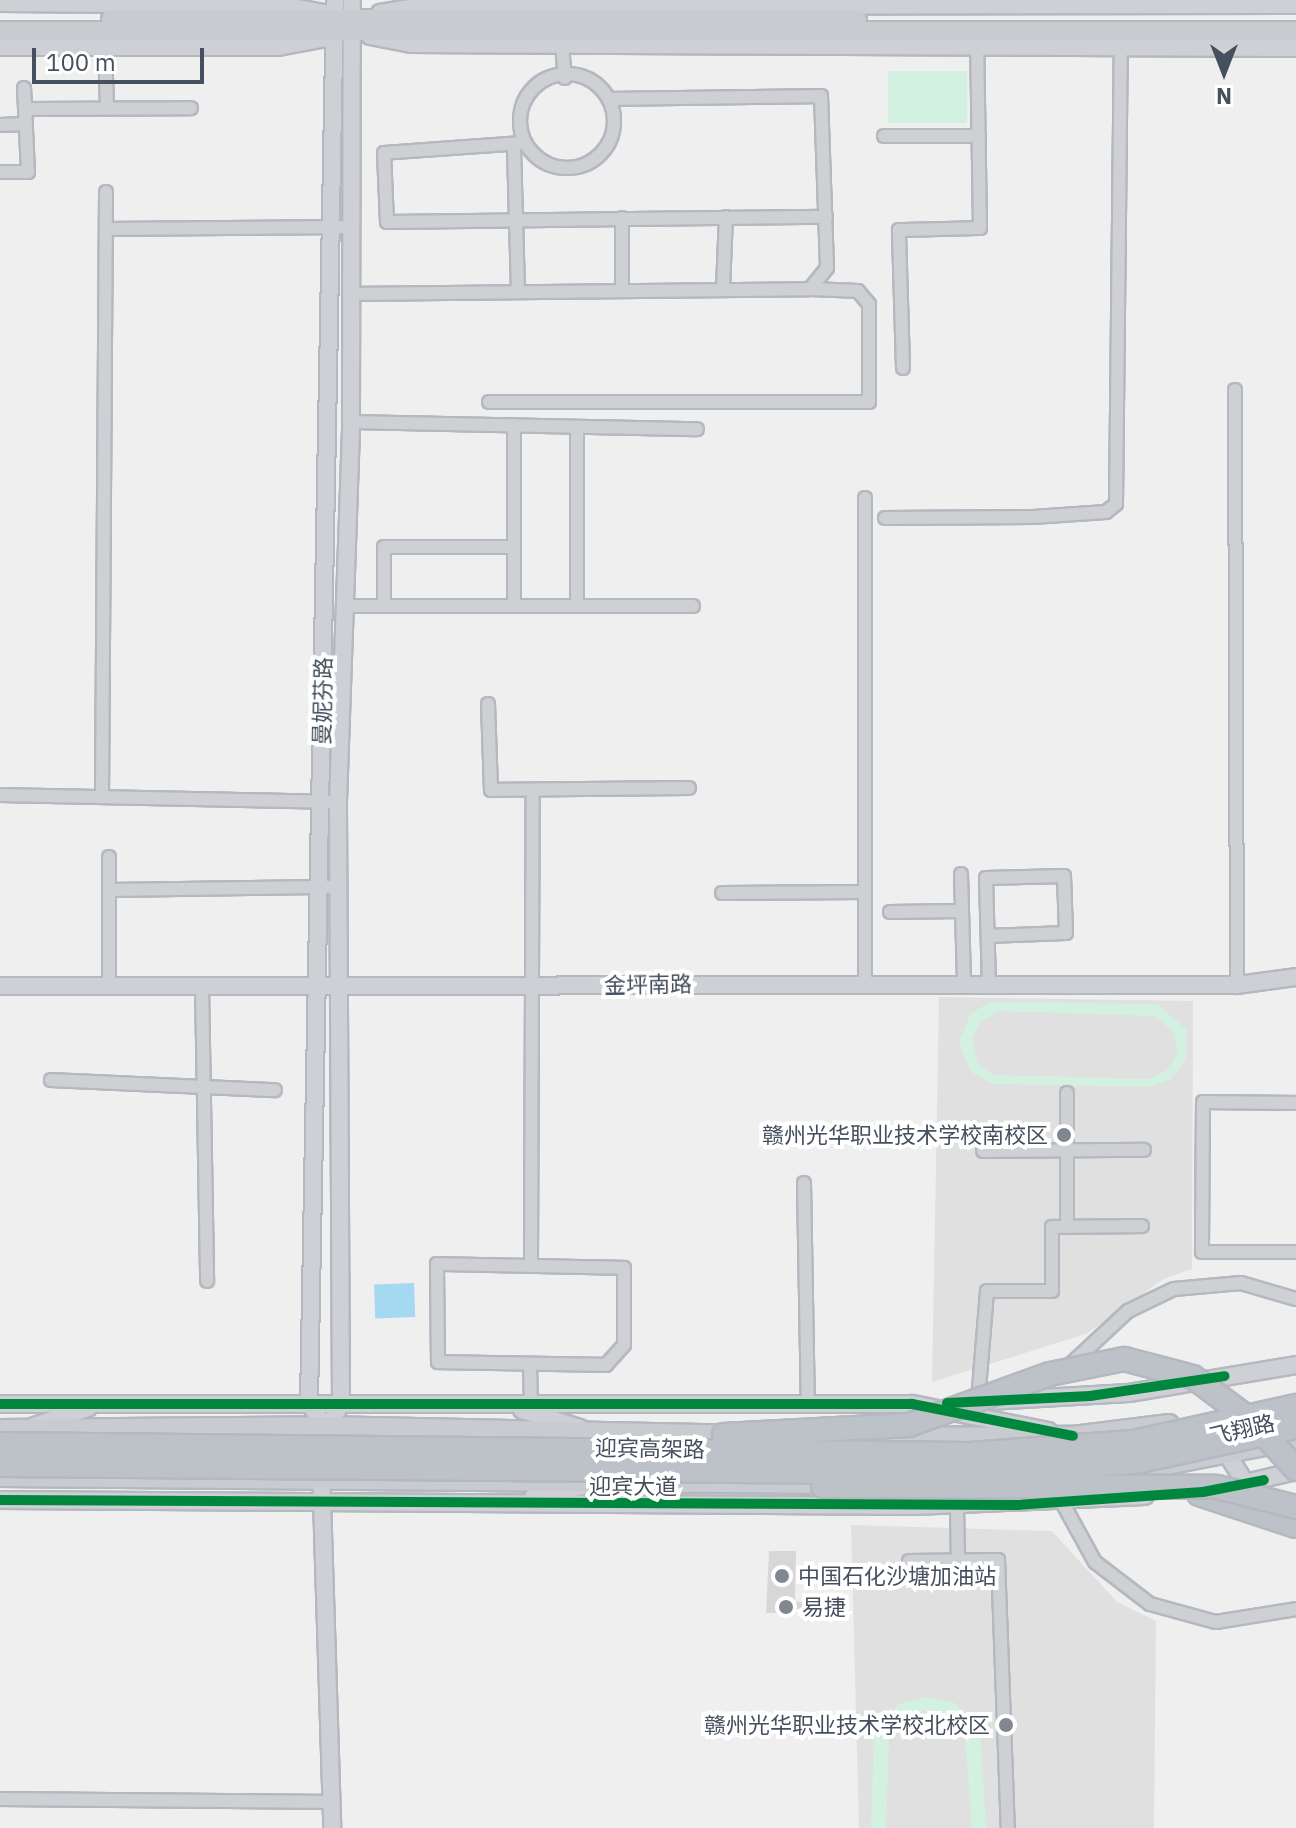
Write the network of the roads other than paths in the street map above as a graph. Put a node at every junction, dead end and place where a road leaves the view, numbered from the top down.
1 (0, 3) edge
2 (488, 3) edge
3 (671, 3) edge
4 (762, 3) edge
5 (934, 3) edge
6 (1098, 3) edge
7 (1296, 5) edge
8 (92, 8) edge
9 (0, 19) edge
10 (1296, 19) edge
11 (341, 21) edge
12 (0, 31) edge
13 (1296, 31) edge
14 (562, 45) junction
15 (0, 47) edge
16 (105, 47) junction
17 (977, 47) junction
18 (1121, 47) junction
19 (1296, 48) edge
20 (565, 78) junction
21 (24, 88) dead end
22 (611, 99) junction
23 (107, 108) junction
24 (191, 108) dead end
25 (25, 109) junction
26 (26, 124) junction
27 (0, 125) edge
28 (884, 136) dead end
29 (979, 136) junction
30 (518, 146) junction
31 (0, 172) edge
32 (106, 192) dead end
33 (726, 217) junction
34 (826, 217) junction
35 (517, 218) junction
36 (622, 218) junction
37 (331, 227) junction
38 (349, 227) junction
39 (106, 229) junction
40 (622, 288) junction
41 (723, 288) junction
42 (518, 289) junction
43 (810, 289) junction
44 (349, 294) junction
45 (903, 368) dead end
46 (1235, 390) dead end
47 (489, 402) dead end
48 (351, 422) junction
49 (514, 425) junction
50 (577, 427) junction
51 (697, 429) dead end
52 (865, 498) dead end
53 (885, 518) dead end
54 (514, 547) junction
55 (577, 605) junction
56 (344, 606) junction
57 (384, 606) junction
58 (514, 606) junction
59 (693, 606) dead end
60 (488, 704) dead end
61 (689, 788) dead end
62 (533, 790) junction
63 (0, 795) edge
64 (102, 797) junction
65 (329, 802) junction
66 (109, 857) dead end
67 (961, 874) dead end
68 (338, 887) junction
69 (319, 888) junction
70 (109, 890) junction
71 (865, 892) junction
72 (722, 893) dead end
73 (962, 911) junction
74 (890, 912) dead end
75 (988, 936) junction
76 (1296, 977) edge
77 (865, 982) junction
78 (964, 983) junction
79 (989, 983) junction
80 (1237, 985) junction
81 (0, 986) edge
82 (109, 986) junction
83 (202, 986) junction
84 (317, 986) junction
85 (337, 986) junction
86 (534, 986) junction
87 (51, 1080) dead end
88 (204, 1087) junction
89 (275, 1090) dead end
90 (1067, 1093) dead end
91 (1296, 1103) edge
92 (1067, 1150) junction
93 (1144, 1150) dead end
94 (983, 1151) dead end
95 (804, 1183) dead end
96 (1142, 1226) dead end
97 (1067, 1227) junction
98 (1296, 1252) edge
99 (531, 1265) junction
100 (207, 1281) dead end
101 (1296, 1299) edge
102 (530, 1364) junction
103 (1296, 1365) edge
104 (1002, 1400) junction
105 (1290, 1400) edge
106 (978, 1401) junction
107 (309, 1403) junction
108 (341, 1403) junction
109 (0, 1404) edge
110 (100, 1404) junction
111 (808, 1404) junction
112 (912, 1404) junction
113 (507, 1405) junction
114 (531, 1405) junction
115 (1212, 1416) junction
116 (324, 1426) junction
117 (1296, 1426) edge
118 (0, 1429) edge
119 (26, 1429) junction
120 (593, 1432) junction
121 (1073, 1436) junction
122 (1296, 1440) edge
123 (0, 1444) edge
124 (452, 1457) junction
125 (1227, 1457) junction
126 (1199, 1463) joint
127 (0, 1465) edge
128 (1296, 1470) edge
129 (0, 1477) edge
130 (101, 1478) junction
131 (320, 1479) junction
132 (1074, 1481) junction
133 (602, 1483) junction
134 (1245, 1484) junction
135 (1194, 1493) junction
136 (320, 1498) junction
137 (0, 1500) edge
138 (26, 1500) junction
139 (1062, 1502) junction
140 (504, 1504) junction
141 (916, 1506) junction
142 (957, 1506) junction
143 (1296, 1507) edge
144 (1296, 1526) edge
145 (909, 1561) dead end
146 (958, 1561) junction
147 (1296, 1609) edge
148 (0, 1799) edge
149 (333, 1802) junction
150 (332, 1828) edge
151 (1008, 1828) edge

1 - 8 street
2 - 3 street
2 - 11 street
3 - 4 street
4 - 5 street
5 - 6 street
6 - 7 street
8 - 9 main road
8 - 11 main road
8 - 11 street
10 - 11 main road
11 - 12 main road
11 - 13 main road
11 - 14 street
11 - 16 street
11 - 37 street, 曼妮芬路
11 - 38 street, 曼妮芬路
14 - 17 street
14 - 20 street
15 - 16 street
16 - 23 street
17 - 18 street
17 - 29 street
18 - 19 street
18 - 53 street
20 - 22 street
20 - 30 street
21 - 25 street
22 - 30 street
22 - 34 street
23 - 24 street
23 - 25 street
25 - 26 street
26 - 27 street
26 - 31 street
28 - 29 street
29 - 45 street
30 - 35 street
30 - 35 street
32 - 39 street
33 - 34 street
33 - 36 street
33 - 41 street
34 - 43 street
35 - 36 street
35 - 42 street
36 - 40 street
37 - 38 street
37 - 39 street
37 - 65 street, 曼妮芬路
38 - 44 street, 曼妮芬路
39 - 64 street
40 - 41 street
40 - 42 street
41 - 43 street
42 - 44 street
43 - 47 street
44 - 48 street, 曼妮芬路
46 - 80 street
48 - 49 street
48 - 56 street, 曼妮芬路
49 - 50 street
49 - 54 street
50 - 51 street
50 - 55 street
52 - 71 street
54 - 57 street
54 - 58 street
55 - 58 street
55 - 59 street
56 - 57 street
56 - 65 street, 曼妮芬路
57 - 58 street
60 - 62 street
61 - 62 street
62 - 86 street
63 - 64 street
64 - 65 street
65 - 68 street, 曼妮芬路
65 - 69 street, 曼妮芬路
66 - 70 street
67 - 73 street
68 - 69 street
68 - 85 street, 曼妮芬路
69 - 70 street
69 - 84 street, 曼妮芬路
70 - 82 street
71 - 72 street
71 - 77 street
73 - 74 street
73 - 78 street
75 - 75 street
75 - 79 street
76 - 80 street, 金坪南路
77 - 78 street, 金坪南路
77 - 86 street, 金坪南路
78 - 79 street, 金坪南路
79 - 80 street, 金坪南路
81 - 82 street, 金坪南路
82 - 83 street, 金坪南路
83 - 84 street, 金坪南路
83 - 88 street
84 - 85 street, 金坪南路
84 - 107 street, 曼妮芬路
85 - 86 street, 金坪南路
85 - 108 street, 曼妮芬路
86 - 99 street
87 - 88 street
88 - 89 street
88 - 100 street
90 - 92 street
91 - 98 street
92 - 93 street
92 - 94 street
92 - 97 street
95 - 111 street
96 - 97 street
97 - 106 street
99 - 102 street
99 - 102 street
101 - 104 street
102 - 114 street
103 - 104 street
104 - 106 street
105 - 115 main road, 飞翔路
105 - 117 street
105 - 124 highway, 迎宾高架路, bridge
106 - 112 street
107 - 108 street
107 - 110 street
107 - 116 street
108 - 113 street
108 - 116 street
109 - 110 street
110 - 119 street
111 - 112 street
111 - 114 street
112 - 121 street
113 - 114 street
113 - 120 street
115 - 121 main road, 飞翔路
115 - 125 street
116 - 119 main road
116 - 120 main road
116 - 131 street
117 - 124 highway, 迎宾高架路, bridge
118 - 119 main road
120 - 121 main road
122 - 125 main road, 飞翔路
123 - 124 highway, 迎宾高架路, bridge
124 - 127 highway, 迎宾高架路, bridge
124 - 128 highway, bridge
124 - 143 highway, bridge
125 - 126 main road, 飞翔路
125 - 134 street
126 - 132 main road, 迎宾大道
128 - 134 street, 迎宾大道
129 - 130 main road, 迎宾大道
130 - 131 main road, 迎宾大道
130 - 138 street
131 - 133 main road, 迎宾大道
131 - 136 street
132 - 133 main road, 迎宾大道
132 - 135 highway
132 - 141 street
133 - 140 street
134 - 135 street, 迎宾大道
134 - 144 street
135 - 139 street, 迎宾大道
135 - 144 highway
136 - 138 street, 迎宾大道
136 - 140 street, 迎宾大道
136 - 149 street
137 - 138 street, 迎宾大道
139 - 142 street, 迎宾大道
139 - 147 street
140 - 141 street, 迎宾大道
141 - 142 street, 迎宾大道
142 - 146 street
145 - 146 street
146 - 151 street
148 - 149 street
149 - 150 street

